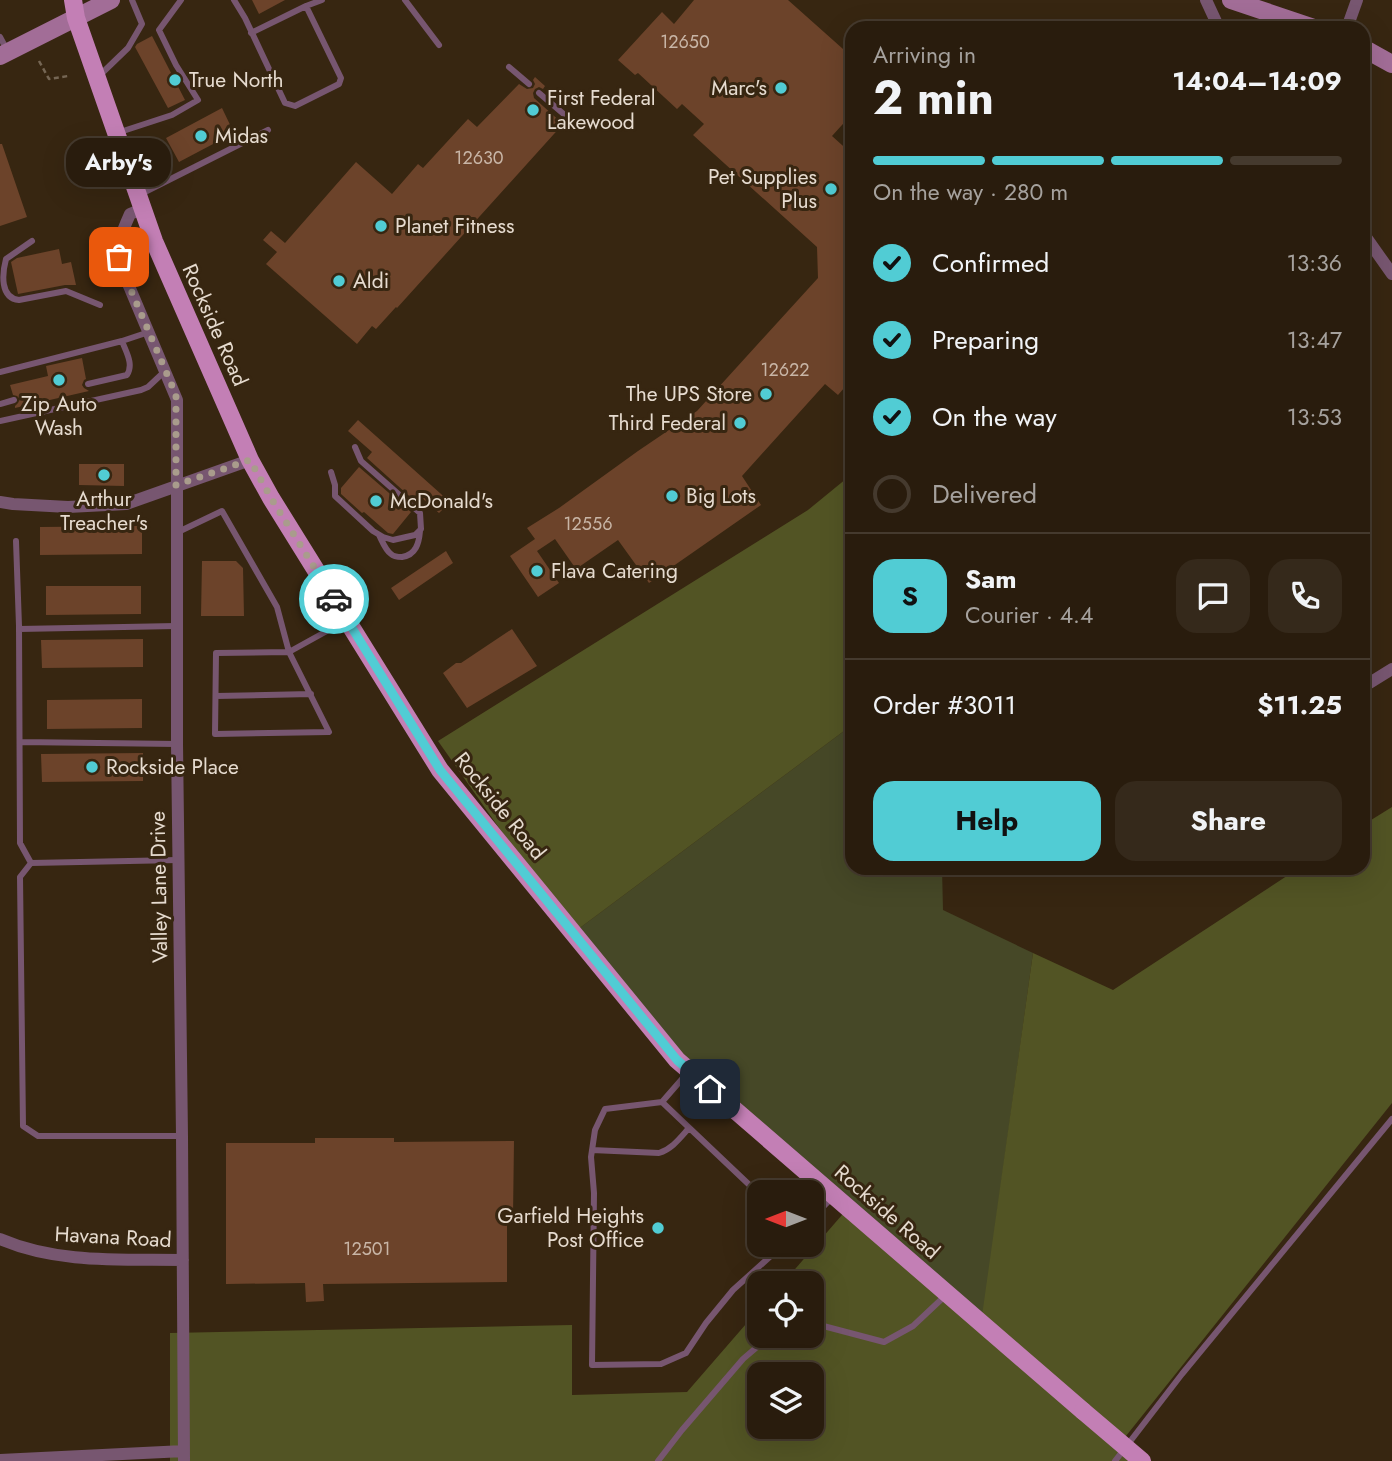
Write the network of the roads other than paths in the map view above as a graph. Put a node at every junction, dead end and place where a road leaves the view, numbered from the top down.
1 (111, 0) edge
2 (132, 0) edge
3 (181, 0) edge
4 (234, 0) edge
5 (322, 0) edge
6 (405, 0) edge
7 (1206, 0) edge
8 (1231, 0) edge
9 (1357, 0) edge
10 (306, 6) junction
11 (74, 9) edge
12 (1216, 21) edge
13 (1293, 21) edge
14 (1350, 21) edge
15 (251, 33) junction
16 (439, 45) dead end
17 (3, 48) edge
18 (1370, 52) edge
19 (1392, 64) edge
20 (509, 67) dead end
21 (96, 78) junction
22 (529, 84) dead end
23 (539, 93) dead end
24 (573, 122) dead end
25 (268, 130) dead end
26 (115, 134) junction
27 (139, 203) junction
28 (32, 241) dead end
29 (1370, 243) edge
30 (1392, 274) edge
31 (100, 305) dead end
32 (149, 332) junction
33 (121, 341) junction
34 (165, 371) junction
35 (0, 372) edge
36 (88, 384) dead end
37 (14, 400) dead end
38 (0, 404) edge
39 (0, 421) edge
40 (355, 447) dead end
41 (250, 460) junction
42 (331, 472) dead end
43 (176, 485) junction
44 (0, 502) edge
45 (421, 529) junction
46 (176, 534) junction
47 (377, 534) junction
48 (16, 541) dead end
49 (347, 620) junction
50 (176, 626) junction
51 (19, 629) junction
52 (289, 652) junction
53 (1392, 669) edge
54 (1370, 683) edge
55 (311, 694) junction
56 (216, 695) junction
57 (20, 742) junction
58 (177, 744) junction
59 (178, 860) junction
60 (31, 863) junction
61 (690, 1071) junction
62 (662, 1102) junction
63 (1392, 1119) edge
64 (689, 1128) junction
65 (182, 1136) junction
66 (592, 1150) junction
67 (747, 1183) edge
68 (834, 1195) junction
69 (824, 1205) edge
70 (0, 1239) edge
71 (770, 1257) edge
72 (183, 1260) junction
73 (947, 1293) junction
74 (824, 1326) edge
75 (756, 1348) edge
76 (184, 1456) edge
77 (0, 1460) edge
78 (658, 1461) edge
79 (1115, 1461) edge
80 (1142, 1461) edge

1 - 11 street
2 - 21 lane
3 - 26 lane
4 - 15 lane
5 - 10 lane
6 - 16 lane
7 - 12 street
8 - 13 street
9 - 14 street
10 - 15 lane
10 - 15 lane
11 - 17 street
11 - 21 main road, Rockside Road
18 - 19 street
20 - 22 lane
21 - 26 main road, Rockside Road
23 - 24 lane
25 - 27 lane
26 - 27 main road, Rockside Road
27 - 32 street, Valley Lane Drive
27 - 41 main road, Rockside Road
28 - 31 lane
29 - 30 street
32 - 33 lane
32 - 34 street, Valley Lane Drive
33 - 35 lane
33 - 36 lane
34 - 39 lane
34 - 43 street, Valley Lane Drive
37 - 38 lane
40 - 45 lane
41 - 43 street
41 - 49 main road, Rockside Road
42 - 47 lane
43 - 44 street
43 - 46 street, Valley Lane Drive
45 - 47 lane
45 - 47 lane
46 - 50 street, Valley Lane Drive
46 - 52 lane
48 - 51 lane
49 - 52 lane
49 - 61 main road, Rockside Road
50 - 51 lane
50 - 58 street, Valley Lane Drive
51 - 57 lane
52 - 55 lane
52 - 56 lane
53 - 54 street
55 - 56 lane
55 - 56 lane
57 - 58 lane
57 - 60 lane
58 - 59 street, Valley Lane Drive
59 - 60 lane
59 - 65 street, Valley Lane Drive
60 - 65 lane
61 - 62 lane
61 - 68 main road, Rockside Road
62 - 64 lane
62 - 66 lane
63 - 79 lane
64 - 66 lane
64 - 67 lane
65 - 72 street, Valley Lane Drive
66 - 71 lane
68 - 69 lane
68 - 73 main road, Rockside Road
70 - 72 street, Havana Road
72 - 76 street, Valley Lane Drive
73 - 74 lane
73 - 80 main road, Rockside Road, bridge
75 - 78 lane
76 - 77 street

